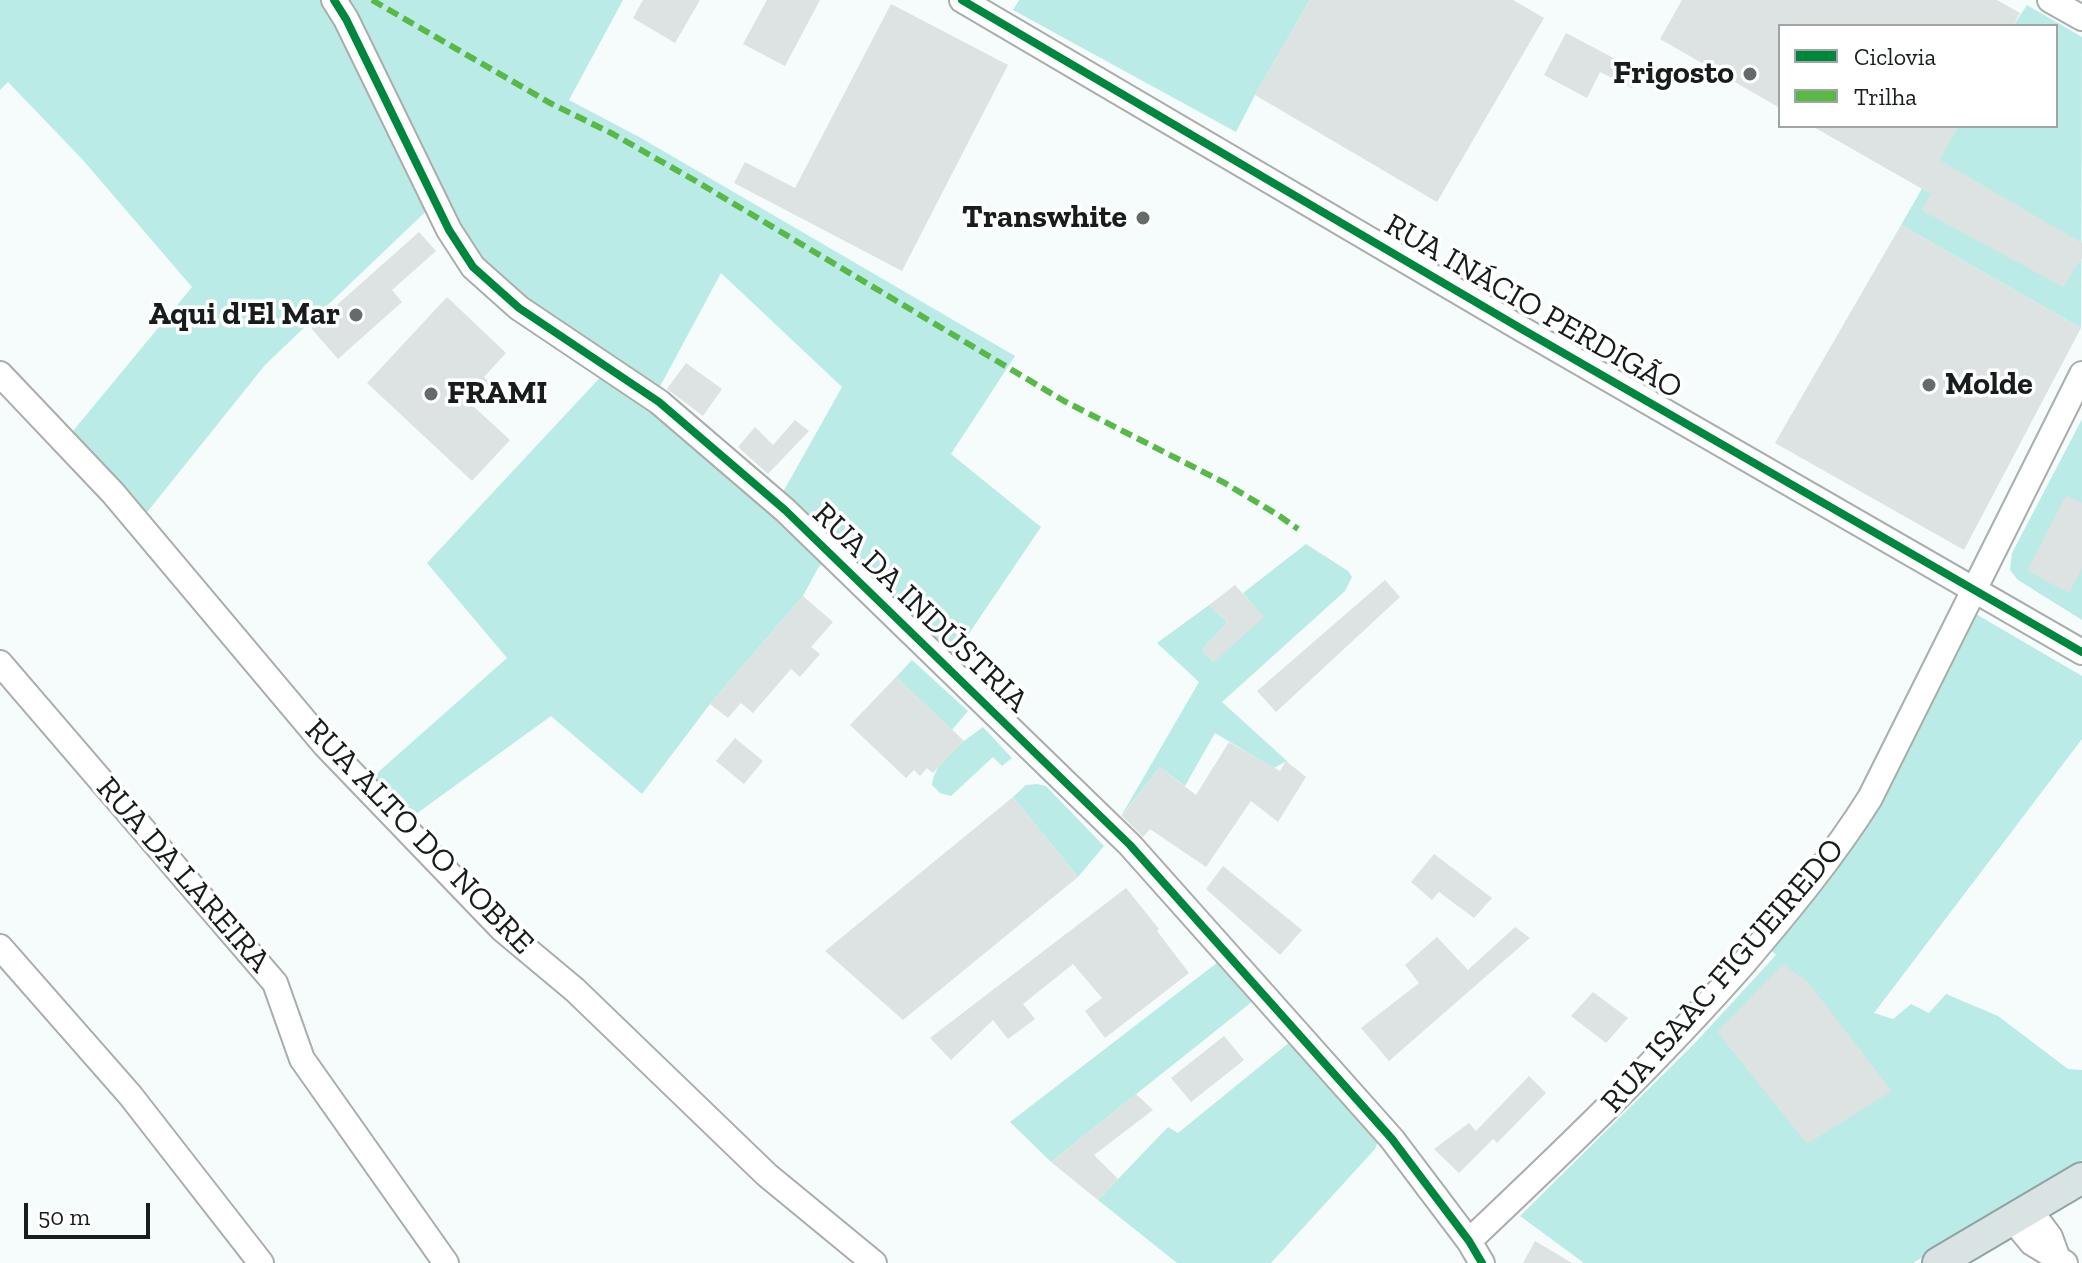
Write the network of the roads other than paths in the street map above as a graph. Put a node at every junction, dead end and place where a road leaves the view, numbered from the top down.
1 (334, 0) edge
2 (962, 0) edge
3 (2050, 0) edge
4 (2082, 18) edge
5 (0, 374) edge
6 (2082, 374) edge
7 (1974, 590) junction
8 (2082, 652) edge
9 (0, 663) edge
10 (0, 947) edge
11 (2082, 1178) edge
12 (2021, 1214) junction
13 (1469, 1241) junction
14 (2061, 1261) edge
15 (261, 1263) edge
16 (446, 1263) edge
17 (874, 1263) edge
18 (1482, 1263) edge
19 (1938, 1263) edge

1 - 13 street, RUA DA INDÚSTRIA
2 - 7 street, RUA INÁCIO PERDIGÃO
3 - 4 street
5 - 17 street, RUA ALTO DO NOBRE
6 - 7 street, RUA ISAAC FIGUEIREDO
7 - 8 street, RUA INÁCIO PERDIGÃO
7 - 13 street, RUA ISAAC FIGUEIREDO
9 - 16 street, RUA DA LAREIRA
10 - 15 street
11 - 12 main road
12 - 14 street
12 - 19 main road
13 - 18 street, RUA DA INDÚSTRIA

